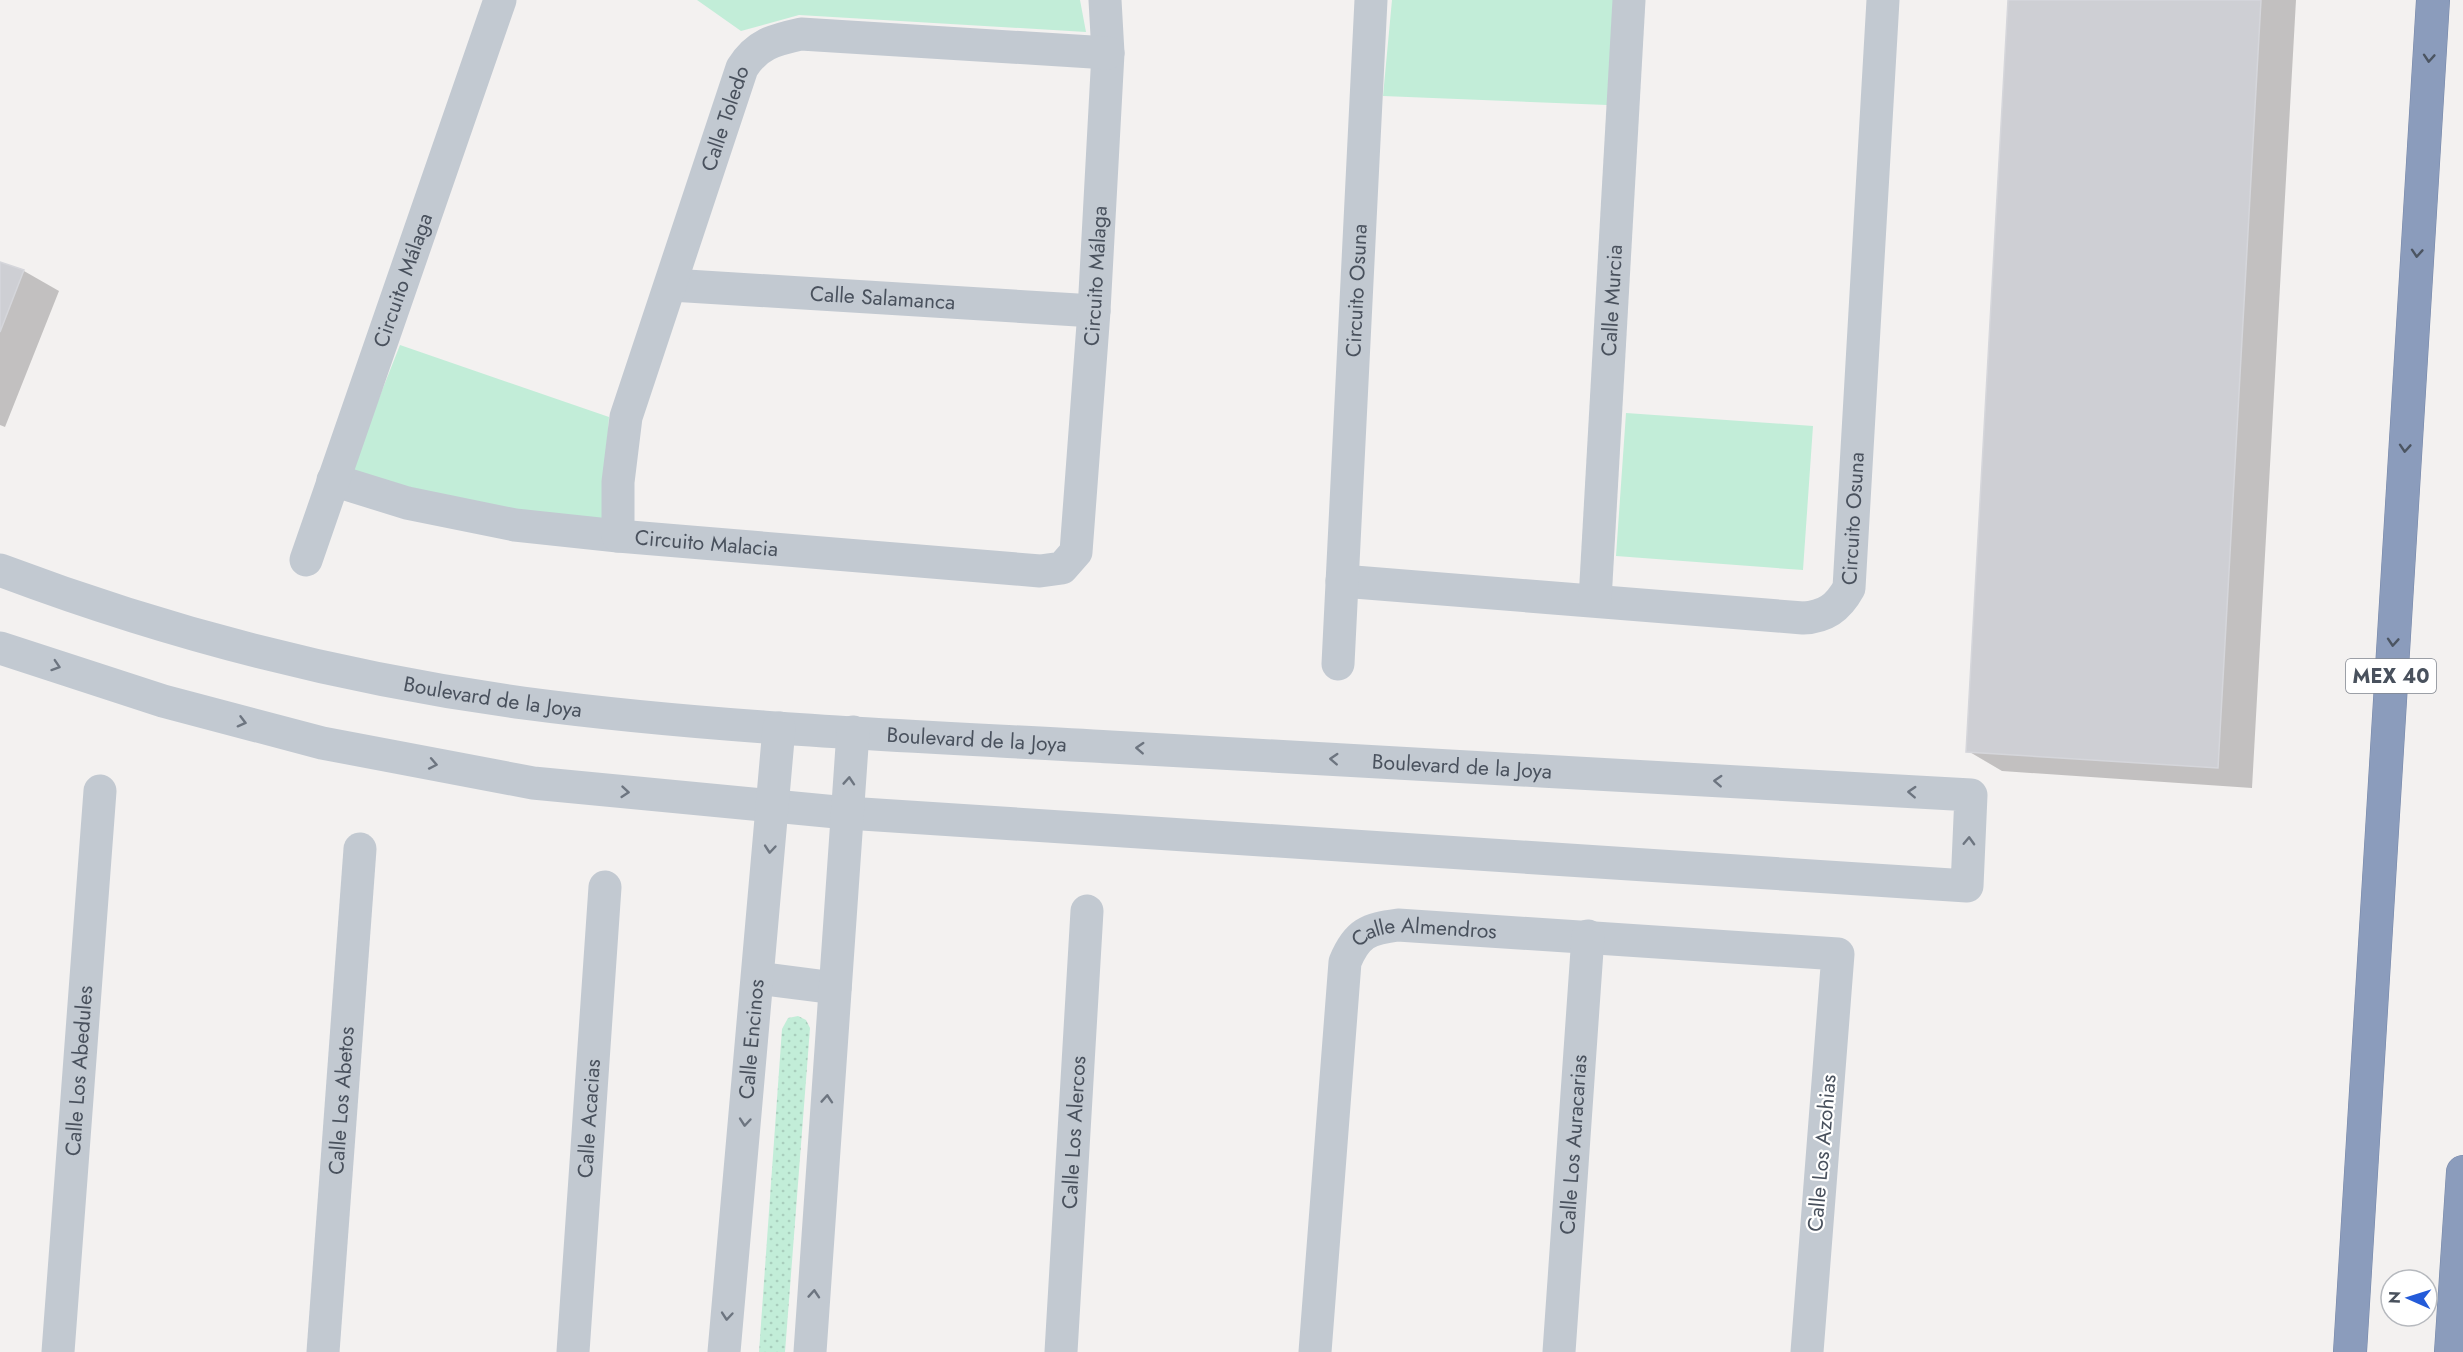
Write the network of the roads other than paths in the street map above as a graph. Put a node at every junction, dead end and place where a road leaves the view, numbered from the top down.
1 (500, 0) edge
2 (1106, 0) edge
3 (1371, 0) edge
4 (1629, 0) edge
5 (1883, 0) edge
6 (2433, 0) edge
7 (1108, 53) junction
8 (670, 285) junction
9 (1094, 311) junction
10 (333, 480) junction
11 (618, 536) junction
12 (1076, 552) joint
13 (306, 560) dead end
14 (0, 570) edge
15 (1342, 581) junction
16 (1595, 600) junction
17 (0, 648) edge
18 (1338, 664) dead end
19 (779, 728) junction
20 (853, 732) junction
21 (100, 791) dead end
22 (773, 806) junction
23 (847, 813) junction
24 (360, 849) dead end
25 (605, 886) dead end
26 (1088, 911) dead end
27 (1588, 936) junction
28 (1838, 954) joint
29 (758, 978) junction
30 (835, 988) junction
31 (2463, 1172) edge
32 (58, 1352) edge
33 (323, 1352) edge
34 (573, 1352) edge
35 (724, 1352) edge
36 (810, 1352) edge
37 (1061, 1352) edge
38 (1315, 1352) edge
39 (1558, 1352) edge
40 (1807, 1352) edge
41 (2350, 1352) edge
42 (2451, 1352) edge

1 - 10 street, Circuito Málaga
2 - 7 street, Circuito Málaga
3 - 15 street, Circuito Osuna
4 - 16 street, Calle Murcia
5 - 16 street, Circuito Osuna
6 -> 41 highway, MEX 40
7 - 8 street, Calle Toledo
7 - 9 street, Circuito Málaga
8 - 9 street, Calle Salamanca
8 - 11 street, Calle Toledo
9 - 12 street, Circuito Málaga
10 - 11 street, Circuito Malacia
10 - 13 street, Circuito Málaga
11 - 12 street, Circuito Malacia
14 - 19 street, Boulevard de la Joya
15 - 16 street, Circuito Osuna
15 - 18 street, Circuito Osuna
17 -> 22 street
19 - 20 street, Boulevard de la Joya
19 - 22 street, Calle Encinos
23 -> 20 street
23 -> 20 street, Boulevard de la Joya
21 - 32 street, Calle Los Abedules
22 - 23 street
22 -> 29 street, Calle Encinos
23 - 30 street
24 - 33 street, Calle Los Abetos
25 - 34 street, Calle Acacias
26 - 37 street, Calle Los Alercos
27 - 28 street, Calle Almendros
27 - 38 street, Calle Almendros
27 - 39 street, Calle Los Auracarias
28 - 40 street, Calle Los Azohias
29 - 30 street
29 -> 35 street, Calle Encinos
36 -> 30 street
31 - 42 highway

